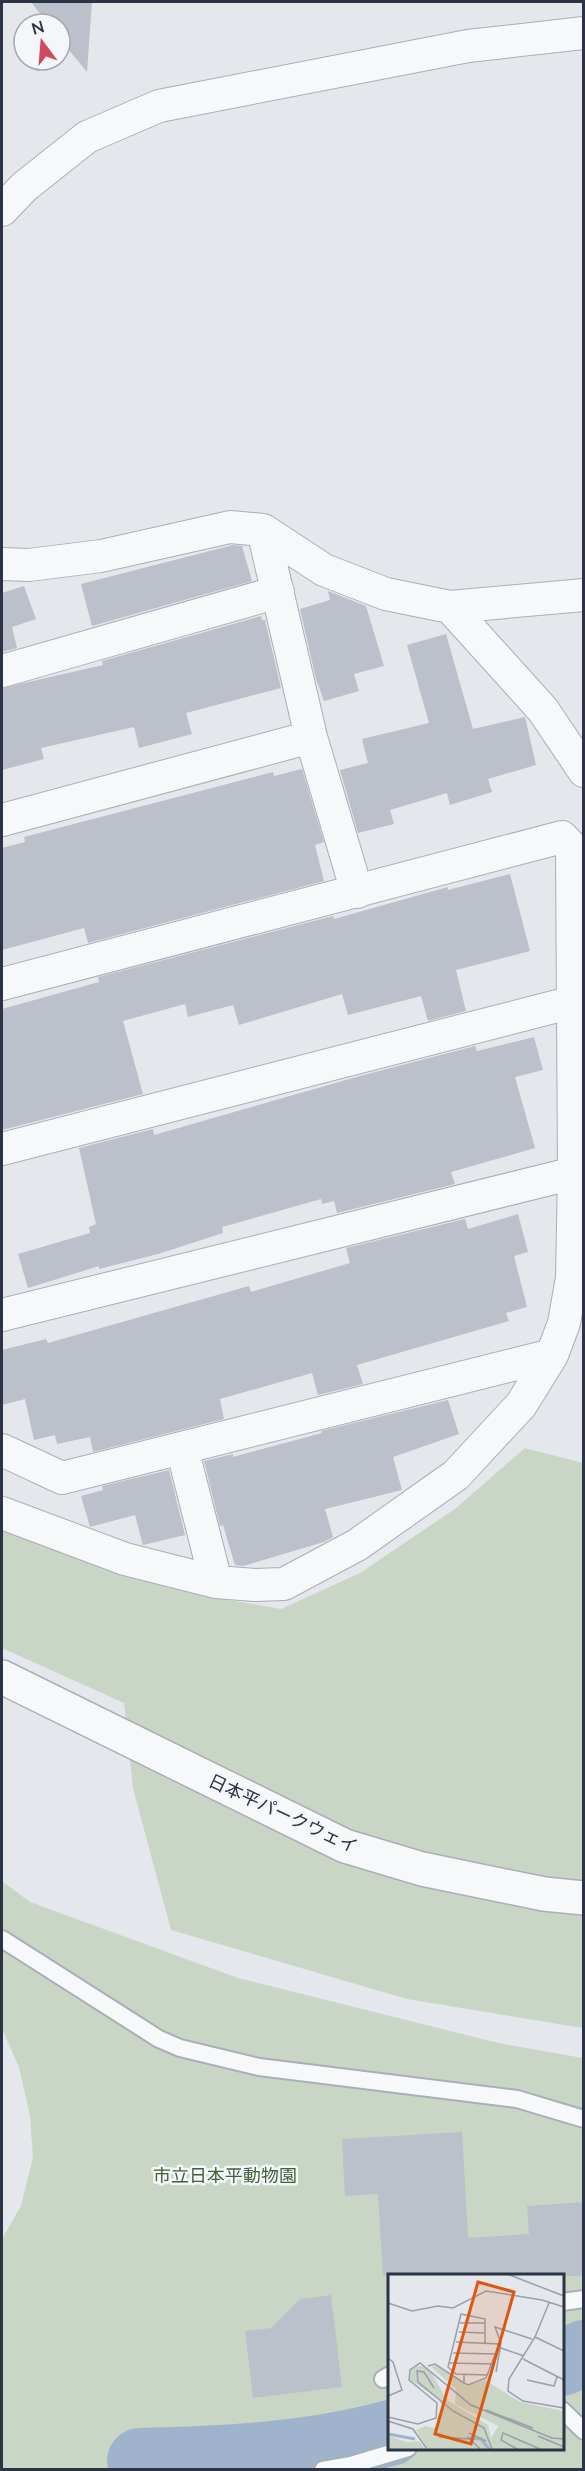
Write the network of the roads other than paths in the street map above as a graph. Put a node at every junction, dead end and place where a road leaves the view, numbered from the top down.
1 (584, 33) edge
2 (2, 210) edge
3 (263, 530) junction
4 (2, 564) edge
5 (278, 592) junction
6 (584, 596) edge
7 (450, 607) junction
8 (2, 671) edge
9 (311, 737) junction
10 (584, 771) edge
11 (2, 820) edge
12 (357, 892) junction
13 (2, 984) edge
14 (573, 1002) junction
15 (2, 1149) edge
16 (574, 1173) junction
17 (2, 1315) edge
18 (552, 1355) junction
19 (182, 1448) junction
20 (2, 1450) edge
21 (2, 1513) edge
22 (216, 1582) junction
23 (2, 1677) edge
24 (584, 1890) edge
25 (544, 1894) junction
26 (584, 1898) edge
27 (2, 1939) edge
28 (584, 2119) edge
29 (584, 2299) edge
30 (564, 2302) edge
31 (564, 2412) edge
32 (584, 2431) edge
33 (401, 2450) edge
34 (323, 2469) edge

1 - 2 street
3 - 4 street
3 - 5 street
3 - 7 street
5 - 8 street
5 - 9 street
6 - 7 street
7 - 10 street
9 - 11 street
9 - 12 street
12 - 13 street
12 - 14 street
14 - 15 street
14 - 16 street
16 - 17 street
16 - 18 street
18 - 19 street
18 - 22 street
19 - 20 street
19 - 22 street
21 - 22 street
23 - 25 street, 日本平パークウェイ
24 - 25 street
25 - 26 street, 日本平パークウェイ
27 - 28 lane
29 - 30 lane
31 - 32 lane
33 - 34 lane

